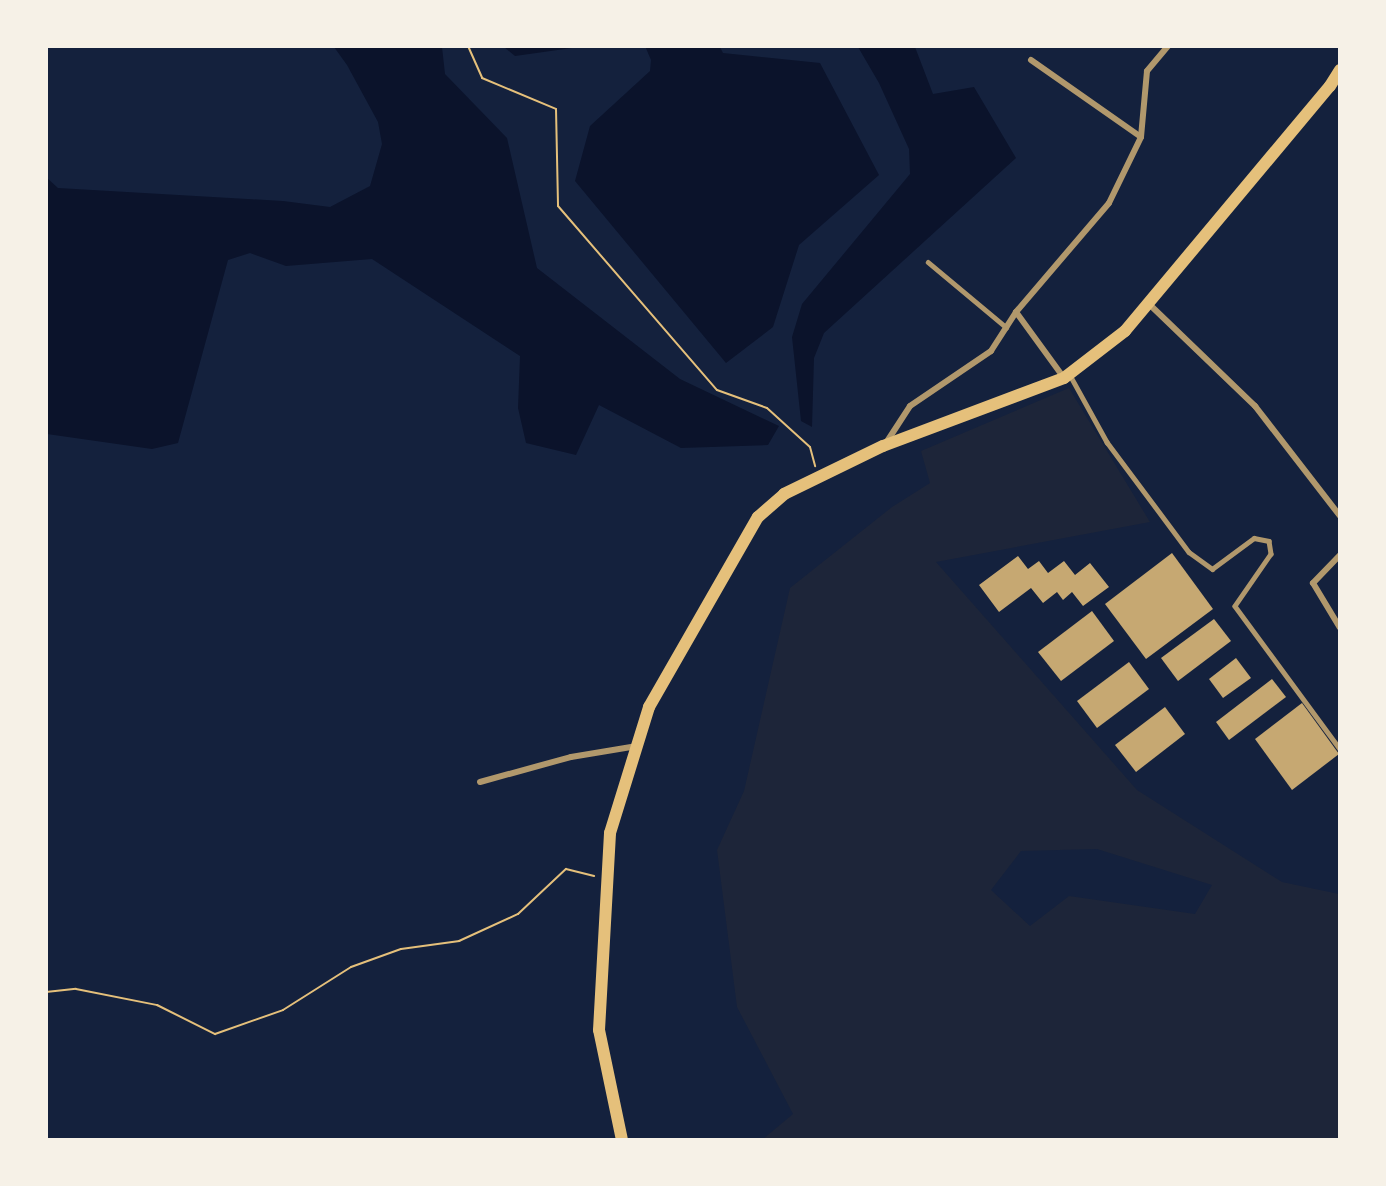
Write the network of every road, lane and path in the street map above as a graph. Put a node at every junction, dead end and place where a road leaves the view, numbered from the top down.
1 (468, 46) edge
2 (1168, 46) edge
3 (1031, 60) dead end
4 (1340, 70) edge
5 (1335, 88) edge
6 (1141, 137) junction
7 (928, 262) dead end
8 (1148, 303) junction
9 (1016, 312) junction
10 (1006, 327) junction
11 (1066, 375) junction
12 (884, 446) junction
13 (818, 478) junction
14 (1340, 516) edge
15 (1340, 555) edge
16 (1340, 628) edge
17 (637, 746) junction
18 (1340, 748) edge
19 (480, 782) dead end
20 (608, 879) junction
21 (46, 992) edge
22 (622, 1140) edge

1 - 13 path
2 - 6 street
3 - 6 street
4 - 5 main road
5 - 8 main road
6 - 9 street
7 - 10 lane
8 - 11 main road
8 - 14 street
9 - 10 street
9 - 11 street
10 - 12 street
11 - 12 main road
11 - 18 lane
12 - 13 main road
13 - 17 main road
15 - 16 street
17 - 19 street
17 - 20 main road
20 - 21 path
20 - 22 main road

